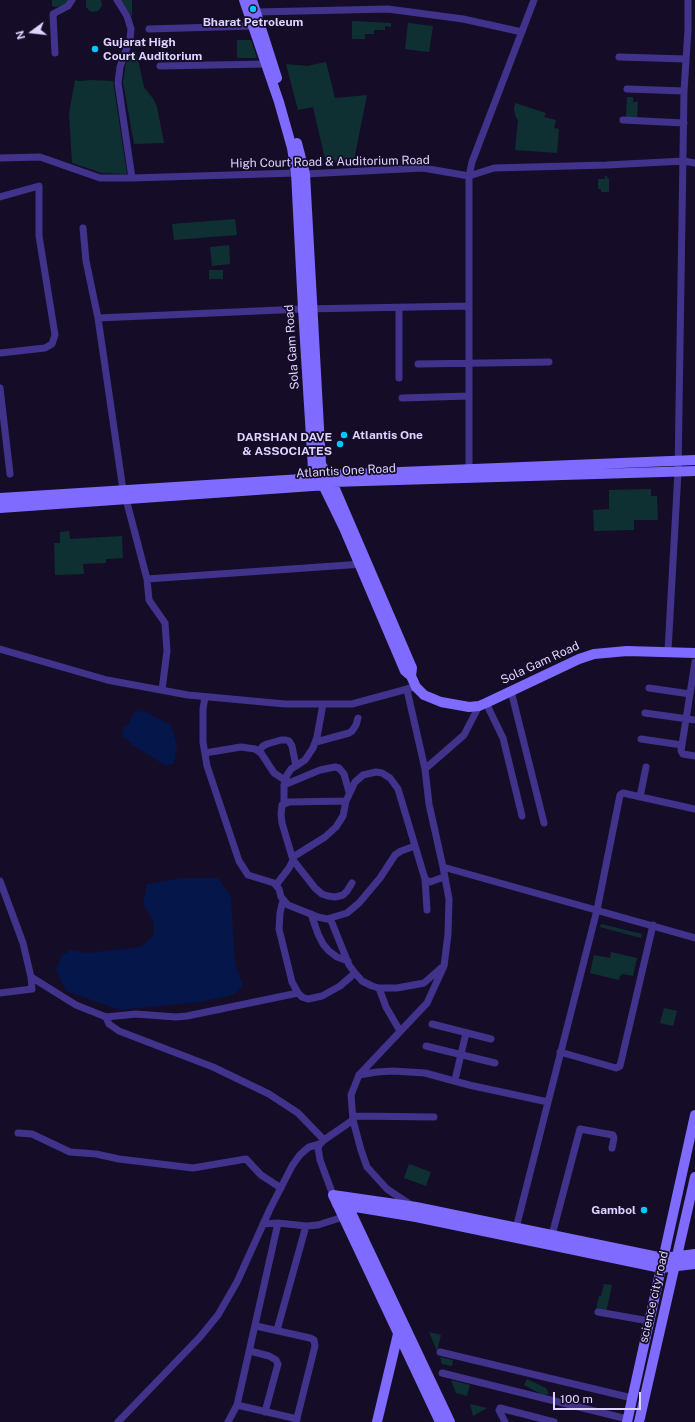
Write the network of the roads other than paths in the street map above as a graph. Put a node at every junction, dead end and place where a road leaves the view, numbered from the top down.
1 (72, 0) edge
2 (117, 0) edge
3 (244, 0) edge
4 (252, 0) edge
5 (534, 0) edge
6 (690, 1) edge
7 (256, 12) junction
8 (253, 26) junction
9 (149, 29) dead end
10 (691, 30) edge
11 (522, 32) junction
12 (55, 53) dead end
13 (619, 57) dead end
14 (686, 59) junction
15 (266, 64) junction
16 (160, 66) dead end
17 (627, 89) dead end
18 (684, 91) junction
19 (624, 120) dead end
20 (684, 123) junction
21 (0, 158) edge
22 (684, 161) junction
23 (695, 163) edge
24 (301, 173) junction
25 (469, 176) junction
26 (132, 178) junction
27 (0, 197) edge
28 (83, 228) dead end
29 (469, 306) junction
30 (399, 308) junction
31 (307, 309) junction
32 (98, 318) junction
33 (0, 353) edge
34 (549, 362) dead end
35 (469, 363) junction
36 (418, 364) dead end
37 (399, 378) dead end
38 (0, 388) edge
39 (469, 396) junction
40 (402, 398) dead end
41 (695, 460) edge
42 (678, 461) junction
43 (469, 470) junction
44 (695, 471) edge
45 (678, 472) junction
46 (10, 474) dead end
47 (325, 480) junction
48 (124, 494) junction
49 (0, 498) edge
50 (0, 508) edge
51 (363, 564) junction
52 (147, 579) junction
53 (0, 649) edge
54 (668, 651) junction
55 (695, 653) edge
56 (695, 662) edge
57 (412, 688) junction
58 (649, 688) dead end
59 (162, 690) junction
60 (511, 691) junction
61 (692, 692) edge
62 (205, 697) junction
63 (323, 704) junction
64 (482, 704) junction
65 (645, 713) dead end
66 (358, 718) dead end
67 (686, 719) junction
68 (695, 720) edge
69 (640, 739) dead end
70 (316, 742) junction
71 (682, 745) junction
72 (259, 751) junction
73 (205, 753) junction
74 (695, 756) edge
75 (296, 766) junction
76 (646, 766) dead end
77 (425, 769) junction
78 (285, 783) junction
79 (350, 792) junction
80 (640, 797) junction
81 (346, 801) junction
82 (284, 804) junction
83 (695, 809) edge
84 (522, 816) dead end
85 (544, 823) dead end
86 (415, 846) junction
87 (293, 858) junction
88 (443, 867) junction
89 (444, 877) junction
90 (425, 879) junction
91 (0, 880) edge
92 (352, 883) dead end
93 (276, 885) junction
94 (283, 900) junction
95 (427, 910) dead end
96 (596, 910) junction
97 (311, 914) junction
98 (330, 918) junction
99 (653, 925) junction
100 (695, 938) edge
101 (348, 961) junction
102 (444, 966) junction
103 (355, 974) junction
104 (31, 977) junction
105 (379, 988) junction
106 (0, 993) edge
107 (298, 993) junction
108 (106, 1017) junction
109 (432, 1024) dead end
110 (400, 1031) junction
111 (466, 1033) junction
112 (491, 1039) dead end
113 (426, 1046) dead end
114 (560, 1052) junction
115 (460, 1055) junction
116 (495, 1063) dead end
117 (359, 1075) junction
118 (455, 1080) junction
119 (548, 1102) junction
120 (695, 1115) edge
121 (434, 1117) dead end
122 (353, 1118) junction
123 (18, 1133) dead end
124 (317, 1144) junction
125 (612, 1148) dead end
126 (695, 1177) edge
127 (281, 1188) junction
128 (340, 1200) junction
129 (416, 1207) junction
130 (343, 1217) junction
131 (278, 1223) junction
132 (263, 1224) junction
133 (306, 1226) junction
134 (516, 1228) junction
135 (552, 1235) junction
136 (695, 1254) edge
137 (676, 1261) junction
138 (662, 1263) junction
139 (695, 1264) edge
140 (598, 1312) dead end
141 (649, 1321) junction
142 (256, 1326) junction
143 (277, 1330) junction
144 (398, 1334) junction
145 (250, 1351) junction
146 (440, 1352) dead end
147 (442, 1372) dead end
148 (632, 1398) junction
149 (237, 1405) junction
150 (265, 1412) junction
151 (297, 1421) edge
152 (627, 1421) edge
153 (118, 1422) edge
154 (228, 1422) edge
155 (377, 1422) edge
156 (440, 1422) edge
157 (450, 1422) edge
158 (505, 1422) edge
159 (554, 1422) edge
160 (638, 1422) edge

1 - 12 street
2 - 26 street
3 - 8 street, Sola Gam Road
4 - 7 street, Sola Gam Road
5 - 11 street
6 - 10 street
7 - 11 street
7 - 24 street, Sola Gam Road
8 - 9 street
8 - 15 street, Sola Gam Road
10 - 14 street
11 - 25 street
13 - 14 street
14 - 18 street
15 - 16 street
15 - 24 street, Sola Gam Road
17 - 18 street
18 - 20 street
19 - 20 street
20 - 22 street
21 - 26 street, High Court Road & Auditorium Road
22 - 23 street, High Court Road & Auditorium Road
22 - 25 street, High Court Road & Auditorium Road
22 - 42 street
24 - 25 street, High Court Road & Auditorium Road
24 - 26 street, High Court Road & Auditorium Road
24 - 31 street, Sola Gam Road
25 - 29 street
27 - 33 street
28 - 32 street
29 - 30 street
29 - 35 street
30 - 31 street
30 - 37 street
31 - 32 street
31 - 47 street, Sola Gam Road
32 - 48 street
34 - 35 street
35 - 36 street
35 - 39 street
38 - 46 street
39 - 40 street
39 - 43 street
41 - 42 street, Atlantis One Road
42 - 43 street, Atlantis One Road
42 - 45 street
43 - 47 street, Atlantis One Road
44 - 45 street, Atlantis One Road
45 - 47 street, Atlantis One Road
45 - 54 street
47 - 48 street, Atlantis One Road
47 - 51 street, Sola Gam Road
48 - 49 street, Atlantis One Road
48 - 50 street, Atlantis One Road
48 - 52 street
51 - 52 street
51 - 57 street, Sola Gam Road
52 - 59 street
53 - 59 street
54 - 55 street, Sola Gam Road
54 - 60 street, Sola Gam Road
56 - 61 street
57 - 63 street
57 - 64 street, Sola Gam Road
57 - 77 street
58 - 61 street
59 - 62 street
60 - 64 street, Sola Gam Road
60 - 85 street
61 - 67 street
62 - 63 street
62 - 73 street
63 - 70 street
64 - 77 street
64 - 84 street
65 - 67 street
66 - 70 street
67 - 68 street
67 - 71 street
69 - 71 street
70 - 75 street
71 - 74 street
72 - 73 street
72 - 75 street
72 - 78 street
73 - 93 street
75 - 78 street
76 - 80 street
77 - 88 street
78 - 79 street
78 - 82 street
79 - 81 street
79 - 86 street
80 - 83 street
80 - 96 street
81 - 82 street
81 - 87 street
82 - 87 street
86 - 90 street
86 - 98 street
87 - 92 street
87 - 93 street
88 - 89 street
88 - 96 street
89 - 90 street
89 - 102 street
90 - 95 street
91 - 104 street
93 - 94 street
94 - 97 street
94 - 107 street
96 - 99 street
96 - 114 street
97 - 98 street
97 - 101 street
98 - 101 street
99 - 100 street
99 - 114 street
101 - 103 street
102 - 105 street
102 - 110 street
103 - 105 street
103 - 107 street
104 - 106 street
104 - 108 street
105 - 110 street
107 - 108 street
108 - 124 street
109 - 111 street
110 - 117 street
111 - 112 street
111 - 115 street
113 - 115 street
114 - 119 street
115 - 116 street
115 - 118 street
117 - 118 street
117 - 122 street
118 - 119 street
119 - 134 street
120 - 138 street
121 - 122 street
122 - 124 street
122 - 129 street
123 - 127 street
124 - 127 street
124 - 128 street
125 - 135 street
126 - 137 street, science city road
127 - 132 street
128 - 129 street
128 - 130 street
128 - 138 street
128 - 157 street
129 - 134 street
130 - 133 street
130 - 144 street
131 - 132 street
131 - 133 street
131 - 142 street
132 - 153 street
133 - 143 street
134 - 135 street
135 - 138 street
136 - 137 street
137 - 138 street
137 - 139 street
137 - 160 street, science city road
138 - 141 street
140 - 141 street
141 - 148 street
142 - 143 street
142 - 145 street
143 - 151 street
144 - 155 street
144 - 156 street
145 - 149 street
145 - 150 street
146 - 148 street
147 - 152 street
148 - 152 street
149 - 150 street
149 - 154 street
150 - 151 street
158 - 159 street

